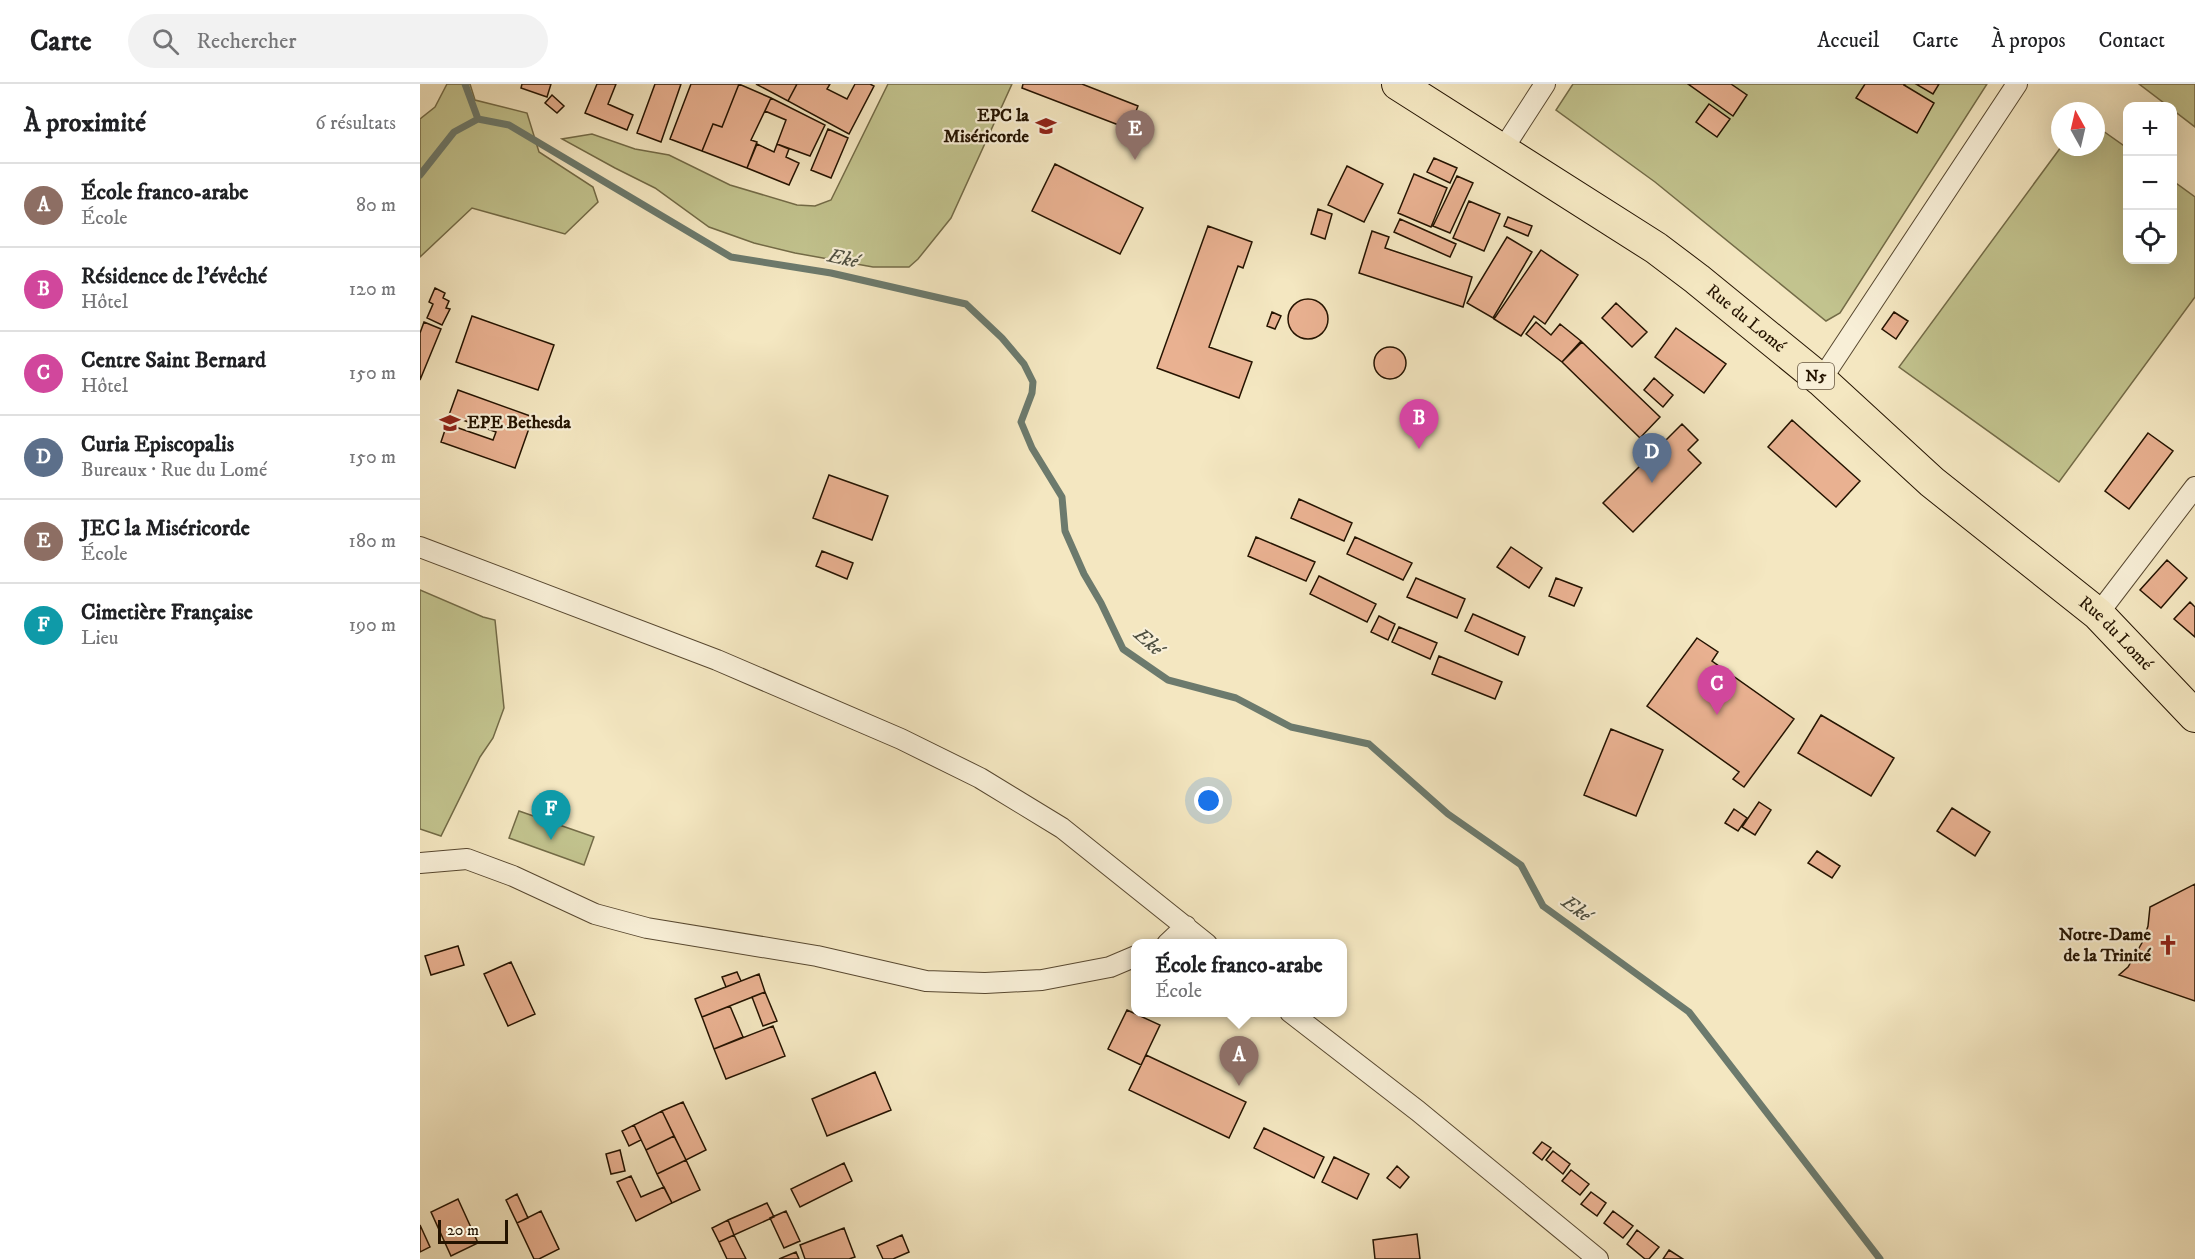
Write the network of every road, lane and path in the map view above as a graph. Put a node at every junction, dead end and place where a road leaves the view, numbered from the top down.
1 (1398, 84) edge
2 (1545, 84) edge
3 (2017, 84) edge
4 (1503, 149) junction
5 (1821, 380) junction
6 (2195, 487) edge
7 (420, 547) edge
8 (2098, 614) junction
9 (2195, 716) edge
10 (420, 863) edge
11 (1186, 926) junction
12 (1172, 939) edge
13 (1201, 939) edge
14 (1131, 958) edge
15 (1296, 1017) edge
16 (1598, 1259) edge

1 - 4 main road, Rue du Lomé / N5
2 - 4 street
3 - 5 street
4 - 5 main road, Rue du Lomé / N5
5 - 8 main road, Rue du Lomé / N5
6 - 8 street
7 - 11 street
8 - 9 main road, Rue du Lomé / N5
10 - 14 street
11 - 12 street
11 - 13 street
15 - 16 street

